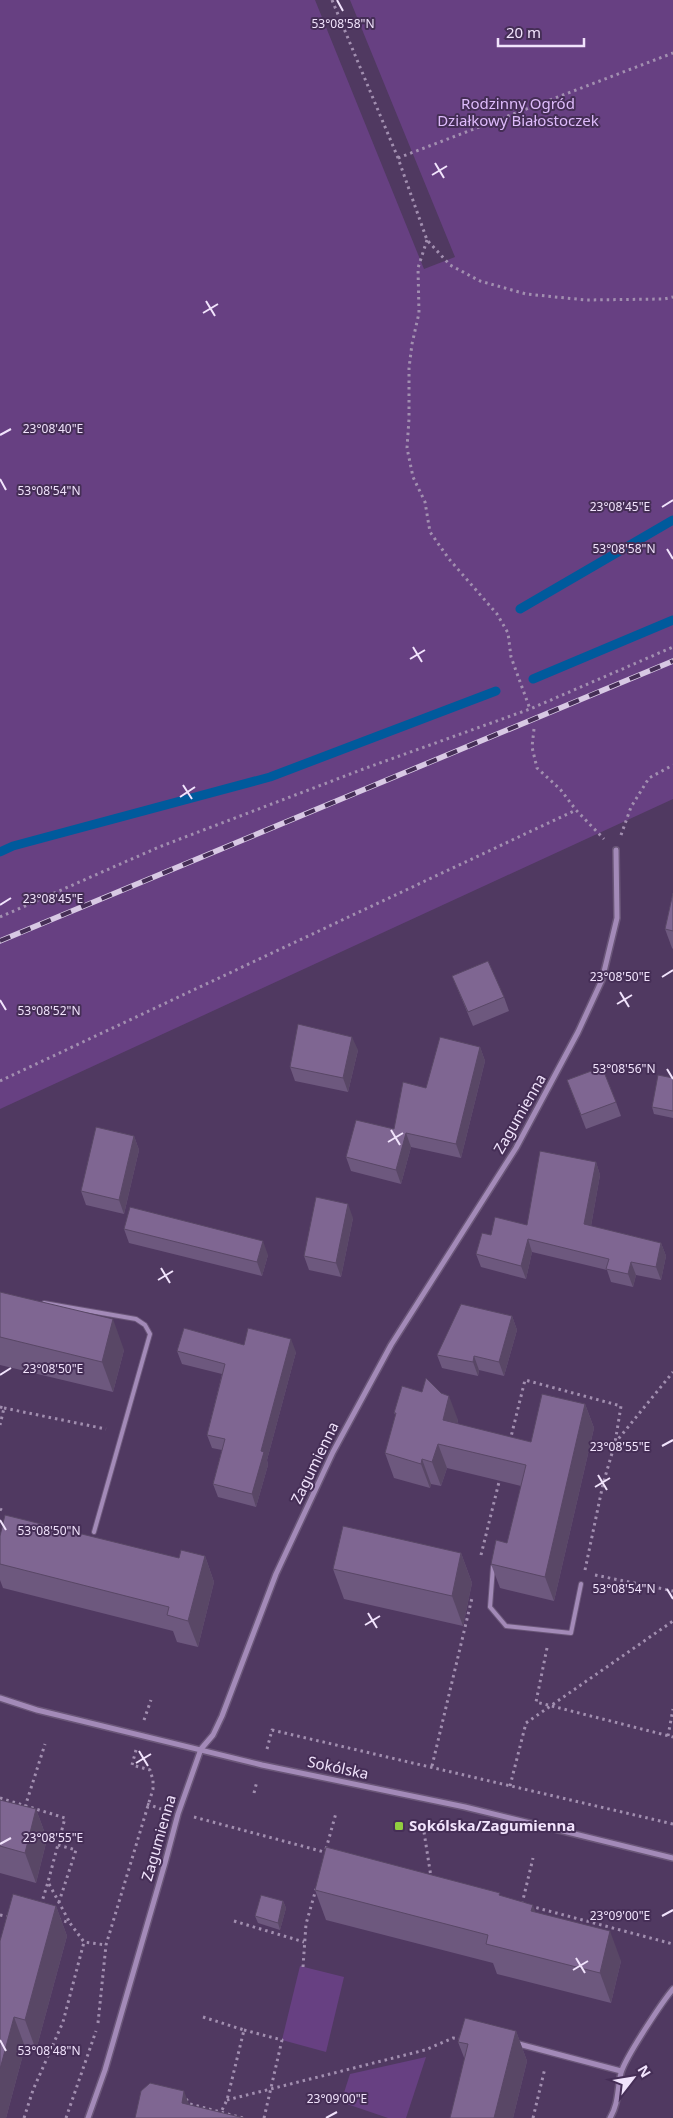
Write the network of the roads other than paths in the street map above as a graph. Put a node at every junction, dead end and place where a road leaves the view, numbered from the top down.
1 (616, 850) road end
2 (34, 1301) edge
3 (94, 1532) dead end
4 (493, 1567) edge
5 (581, 1584) road end
6 (0, 1698) edge
7 (201, 1749) junction
8 (673, 1858) edge
9 (673, 1989) edge
10 (506, 2041) edge
11 (621, 2071) junction
12 (88, 2118) edge
13 (610, 2118) edge

1 - 7 street, Zagumienna
2 - 3 lane
4 - 5 lane
6 - 7 street, Sokólska
7 - 8 street, Sokólska
7 - 12 street, Zagumienna
9 - 11 street
10 - 11 street
11 - 13 street

